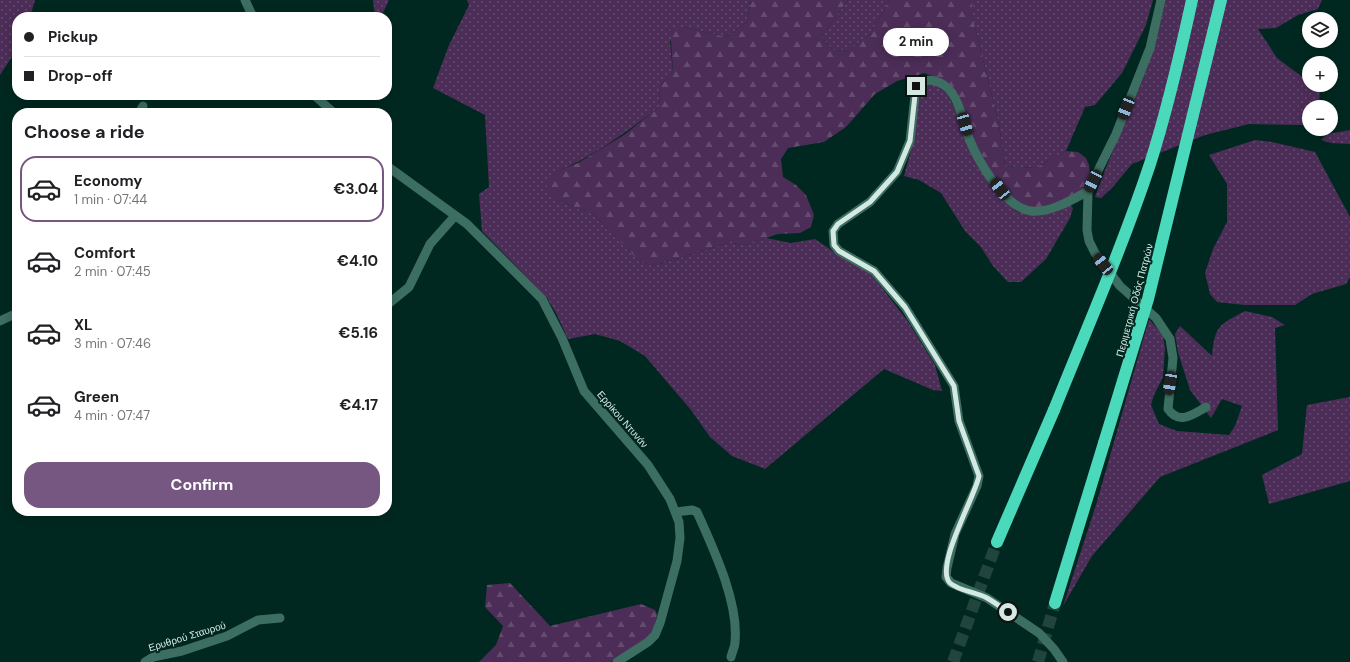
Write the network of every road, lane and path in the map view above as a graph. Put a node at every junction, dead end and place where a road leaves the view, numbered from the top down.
1 (245, 0) edge
2 (1161, 0) edge
3 (1192, 0) edge
4 (1221, 0) edge
5 (251, 12) edge
6 (320, 100) edge
7 (328, 108) edge
8 (392, 170) edge
9 (1088, 191) junction
10 (454, 217) junction
11 (392, 301) edge
12 (12, 315) edge
13 (0, 321) edge
14 (1206, 407) dead end
15 (676, 512) junction
16 (996, 542) tunnel mouth
17 (1055, 603) tunnel mouth
18 (280, 618) dead end
19 (731, 657) dead end
20 (145, 662) edge
21 (617, 662) edge
22 (1063, 662) edge

1 - 5 street
2 - 9 street
3 - 16 highway, bridge
4 - 17 highway, Περιμετρική Οδός Πατρών, bridge
6 - 7 street
8 - 10 street, Ερρίκου Ντυνάν
9 - 14 street
9 - 22 street
10 - 11 street
10 - 15 street, Ερρίκου Ντυνάν
12 - 13 street
15 - 19 street
15 - 21 street, Ερρίκου Ντυνάν
18 - 20 street, Ερυθρού Σταυρού

